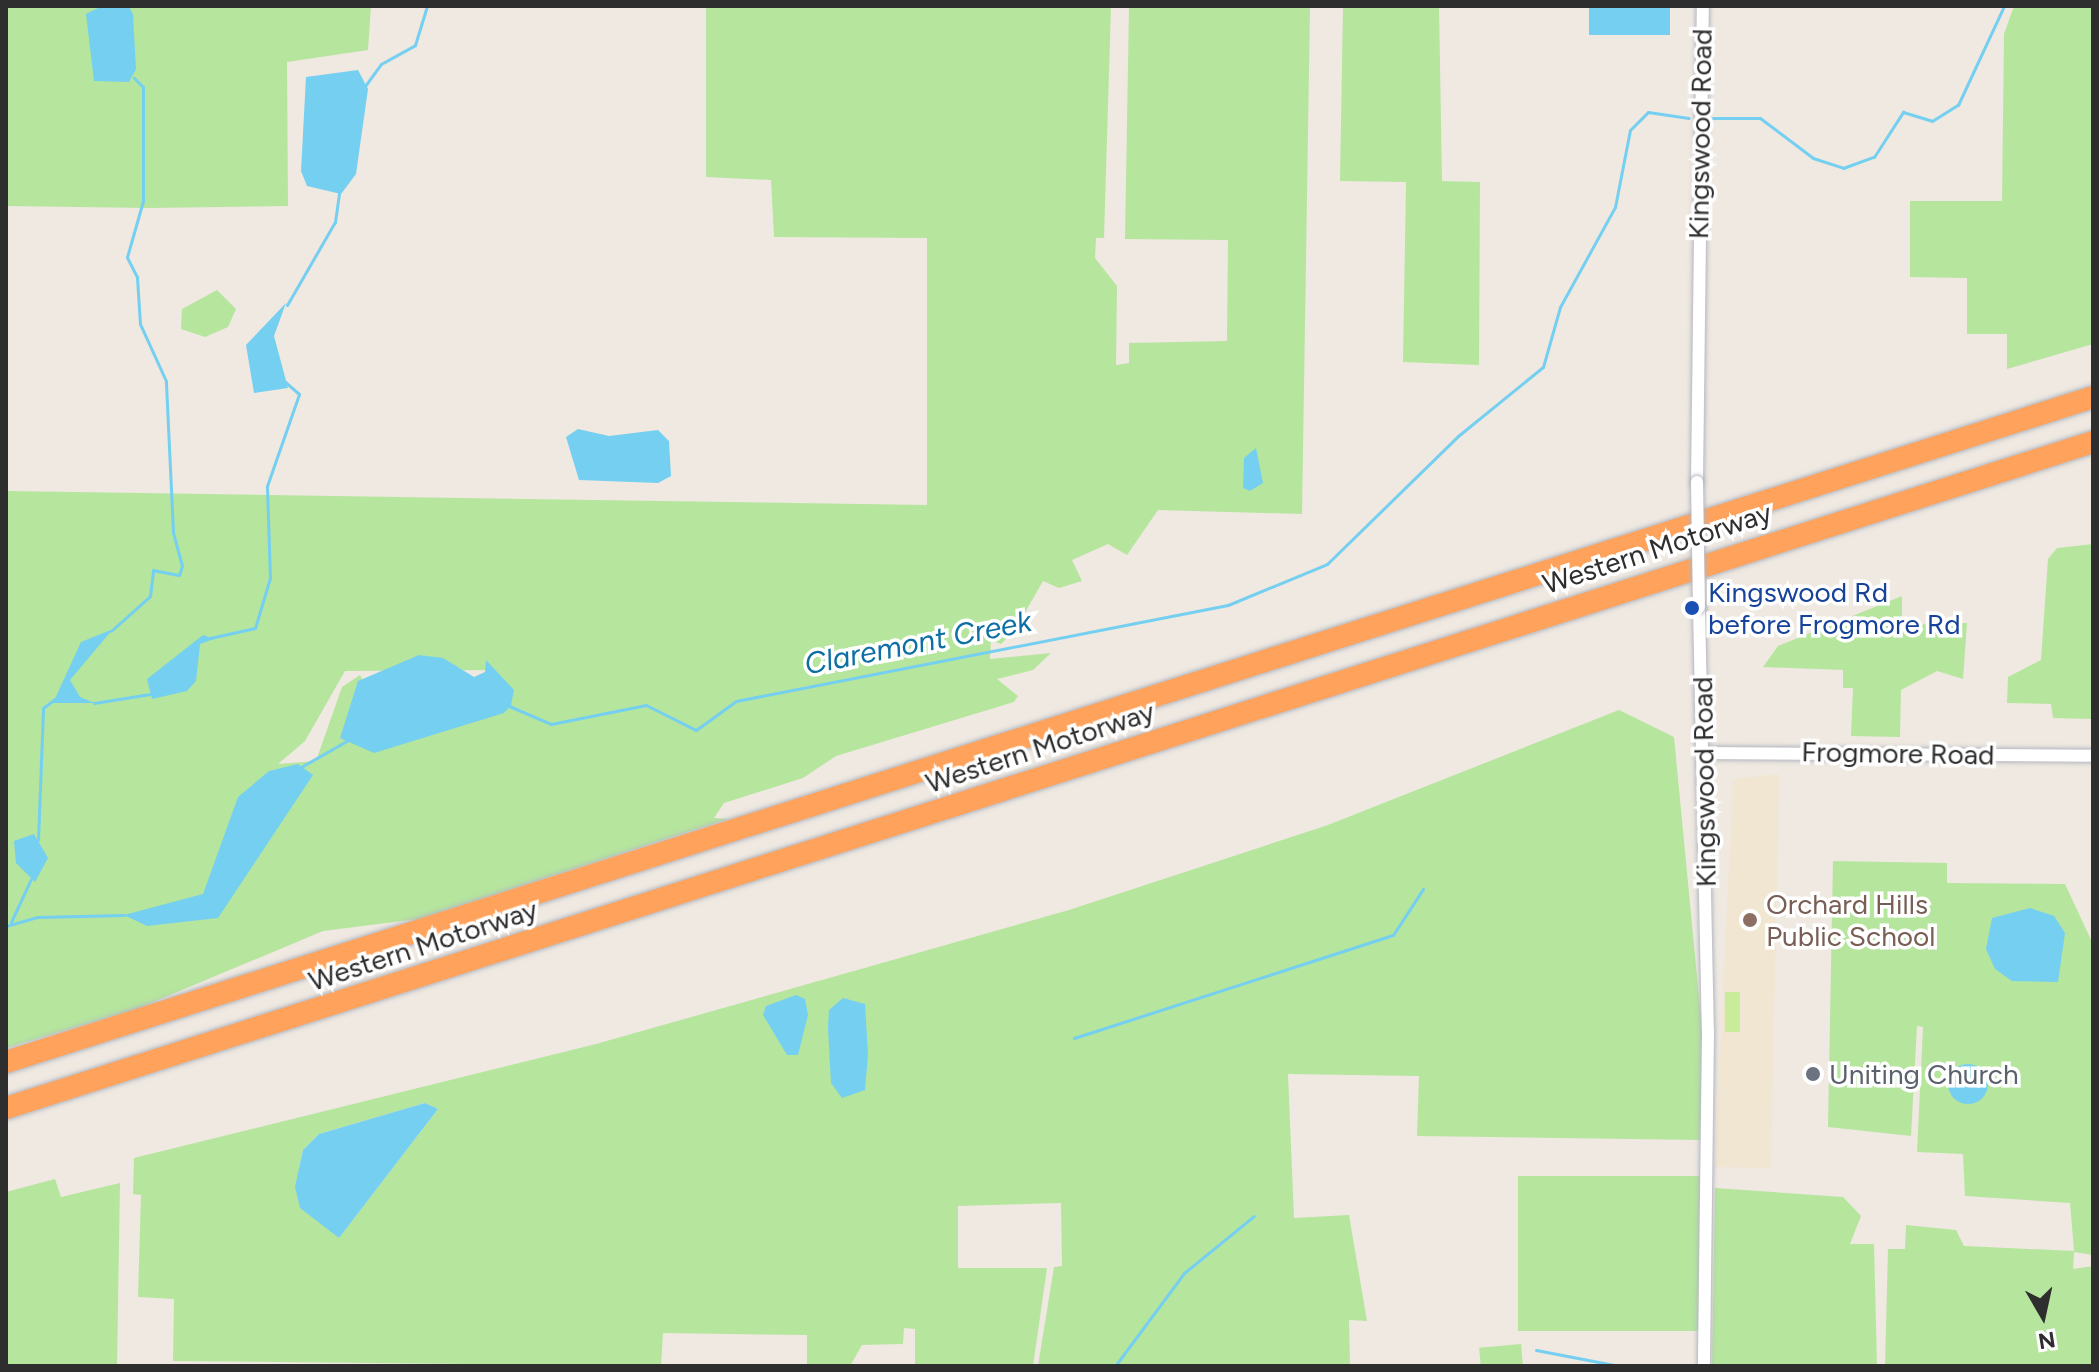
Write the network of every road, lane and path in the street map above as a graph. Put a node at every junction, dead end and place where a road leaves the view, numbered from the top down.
1 (1703, 6) edge
2 (2093, 397) edge
3 (2093, 442) edge
4 (1703, 753) junction
5 (2093, 756) edge
6 (6, 1062) edge
7 (6, 1108) edge
8 (1704, 1366) edge

1 - 4 street, Kingswood Road, bridge
2 - 6 highway, Western Motorway
3 - 7 highway, Western Motorway
4 - 5 street, Frogmore Road
4 - 8 street, Kingswood Road

